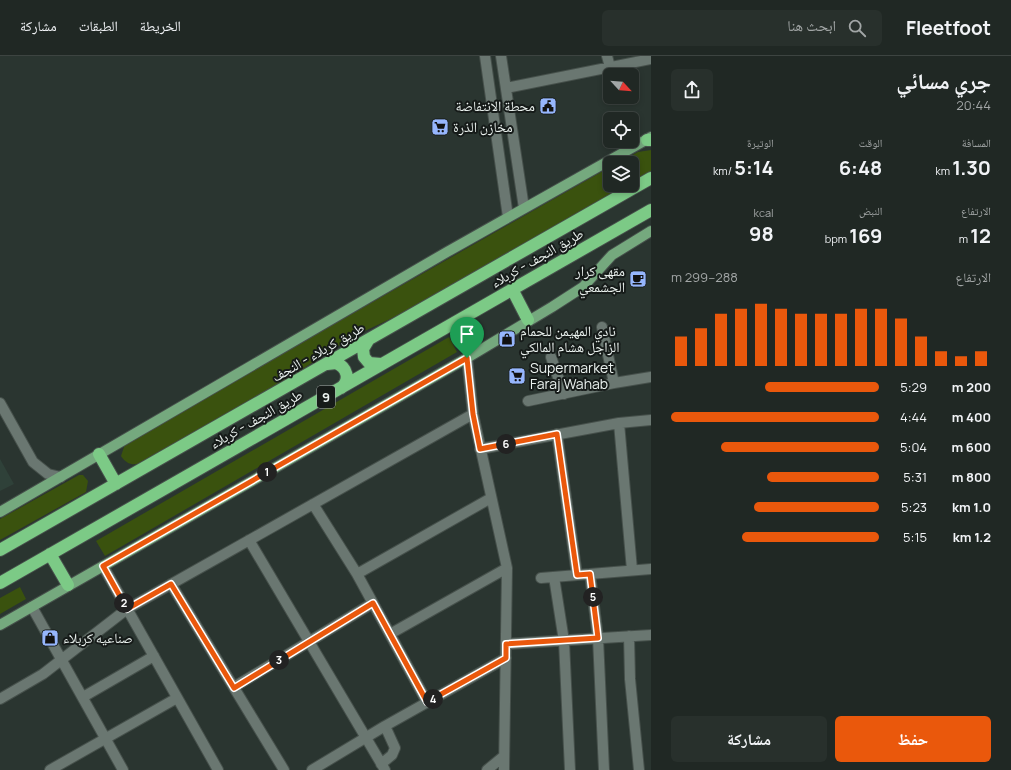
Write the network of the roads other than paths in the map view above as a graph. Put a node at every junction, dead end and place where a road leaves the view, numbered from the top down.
1 (485, 56) edge
2 (501, 56) edge
3 (607, 56) edge
4 (651, 59) edge
5 (610, 67) junction
6 (506, 88) junction
7 (512, 129) junction
8 (496, 131) junction
9 (650, 139) edge
10 (515, 146) junction
11 (498, 149) junction
12 (651, 178) edge
13 (524, 208) junction
14 (651, 210) edge
15 (508, 217) junction
16 (651, 231) edge
17 (512, 289) junction
18 (528, 320) junction
19 (602, 327) dead end
20 (369, 340) junction
21 (551, 357) dead end
22 (467, 358) junction
23 (327, 364) junction
24 (381, 364) junction
25 (651, 377) edge
26 (614, 383) junction
27 (340, 388) junction
28 (564, 394) junction
29 (528, 402) dead end
30 (0, 403) edge
31 (473, 414) junction
32 (651, 420) edge
33 (619, 423) junction
34 (557, 434) junction
35 (480, 449) junction
36 (99, 454) junction
37 (61, 477) junction
38 (116, 484) junction
39 (491, 498) junction
40 (313, 504) junction
41 (0, 512) edge
42 (249, 540) junction
43 (0, 550) edge
44 (50, 554) junction
45 (103, 566) junction
46 (507, 568) junction
47 (651, 569) edge
48 (632, 570) junction
49 (357, 574) junction
50 (590, 574) junction
51 (577, 575) junction
52 (554, 577) junction
53 (541, 578) dead end
54 (0, 583) edge
55 (171, 584) junction
56 (68, 585) junction
57 (373, 603) junction
58 (32, 607) junction
59 (127, 609) junction
60 (0, 625) edge
61 (390, 634) junction
62 (651, 635) edge
63 (629, 636) junction
64 (598, 638) junction
65 (310, 641) junction
66 (564, 641) junction
67 (506, 644) junction
68 (154, 656) junction
69 (506, 658) junction
70 (62, 659) junction
71 (234, 688) junction
72 (82, 697) junction
73 (177, 698) junction
74 (0, 699) edge
75 (427, 702) junction
76 (385, 726) junction
77 (106, 738) junction
78 (366, 738) junction
79 (504, 756) junction
80 (383, 767) edge
81 (50, 770) edge
82 (123, 770) edge
83 (218, 770) edge
84 (284, 770) edge
85 (312, 770) edge
86 (487, 770) edge
87 (504, 770) edge
88 (570, 770) edge
89 (604, 770) edge
90 (639, 770) edge

1 - 8 street
2 - 6 street
3 - 5 street
4 - 5 street
5 - 6 street
6 - 7 street
7 - 8 street
7 - 10 street
8 - 11 street
9 - 13 main road
10 - 11 street
10 - 13 street
11 - 15 street
12 - 20 highway, طريق كربلاء - النجف / 9
13 - 15 main road
14 - 17 highway, طريق النجف - كربلاء / 9
15 - 36 main road
16 - 18 main road
17 - 18 highway
17 - 24 highway, طريق النجف - كربلاء / 9
18 - 22 main road
19 - 26 street
20 - 23 highway, طريق كربلاء - النجف / 9
20 - 24 highway
21 - 28 street
22 - 31 street
22 - 45 main road
23 - 27 highway
23 - 38 highway, طريق كربلاء - النجف / 9
24 - 27 highway, طريق النجف - كربلاء / 9
25 - 26 street
26 - 28 street
27 - 44 highway, طريق النجف - كربلاء / 9
28 - 29 street
30 - 37 street
31 - 35 street
31 - 40 street
32 - 33 street
33 - 34 street
33 - 48 street
34 - 35 street
34 - 51 street
35 - 39 street
36 - 37 main road
36 - 38 highway
37 - 41 main road
38 - 43 highway, طريق كربلاء - النجف / 9
39 - 46 street
39 - 49 street
40 - 42 street
40 - 49 street
42 - 55 street
42 - 65 street
44 - 54 highway, طريق النجف - كربلاء / 9
44 - 56 highway
45 - 56 main road
45 - 59 street
46 - 61 street
46 - 67 street
47 - 48 street
48 - 50 street
49 - 57 street
50 - 51 street
50 - 64 street
51 - 52 street
52 - 53 street
52 - 66 street
55 - 59 street
55 - 71 street
56 - 58 main road
57 - 61 street
57 - 65 street
58 - 60 main road
58 - 70 street
59 - 68 street
59 - 70 street
61 - 75 street
62 - 63 street
63 - 64 street
63 - 90 street
64 - 66 street
64 - 89 street
65 - 71 street
65 - 78 street
66 - 67 street
66 - 88 street
67 - 69 street
68 - 72 street
68 - 73 street
69 - 75 street
69 - 79 street
70 - 72 street
70 - 74 street
71 - 84 street
72 - 77 street
73 - 77 street
73 - 83 street
75 - 76 street
76 - 78 street
76 - 80 street
77 - 81 street
77 - 82 street
78 - 80 street
78 - 85 street
79 - 86 street
79 - 87 street

